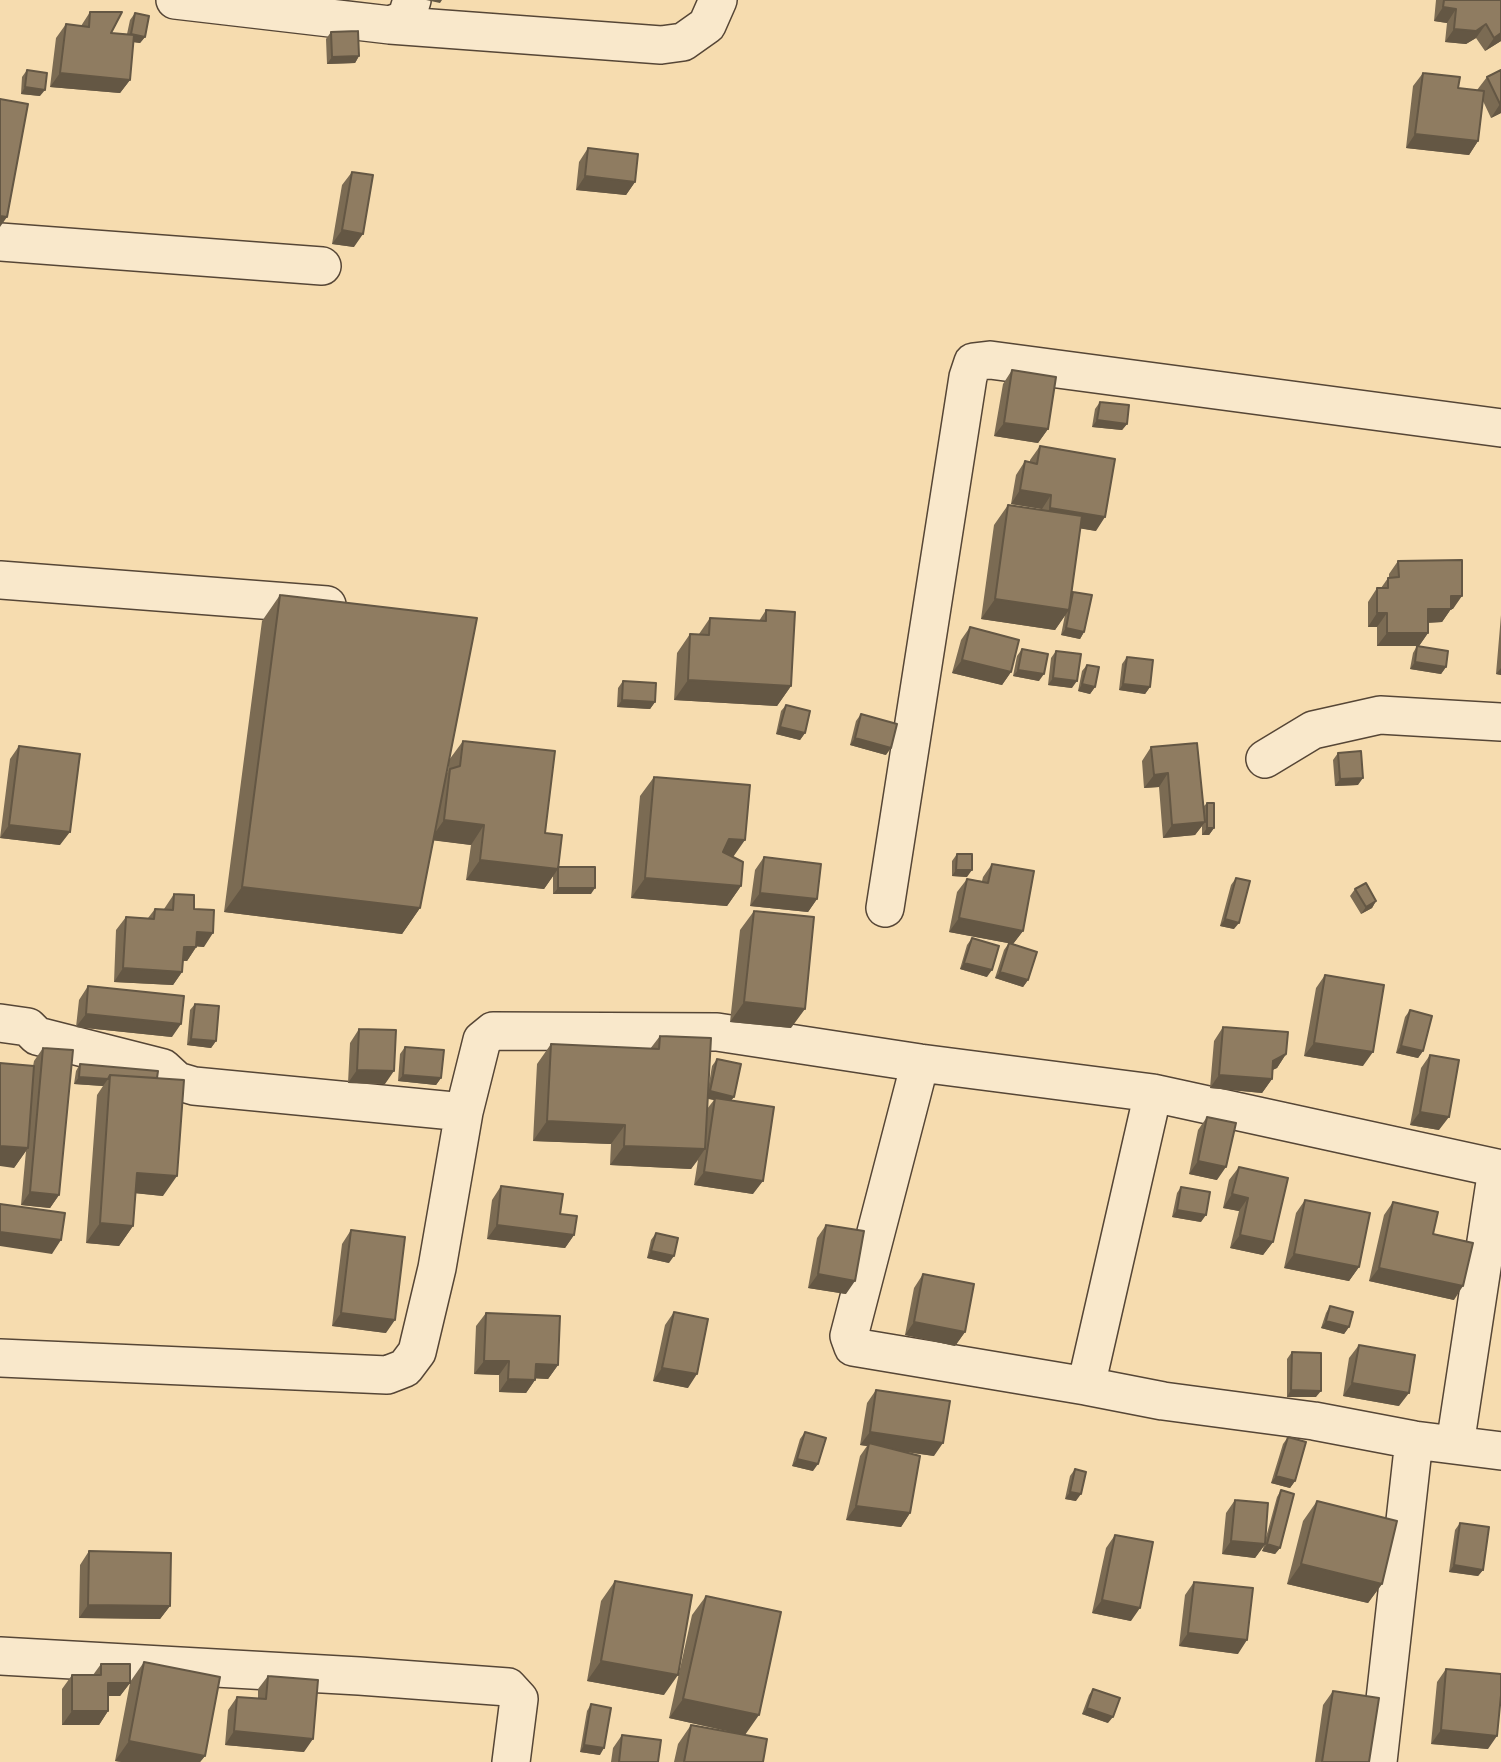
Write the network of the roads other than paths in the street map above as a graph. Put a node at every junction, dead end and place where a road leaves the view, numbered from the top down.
1 (175, 0) edge
2 (718, 0) edge
3 (401, 13) edge
4 (0, 242) edge
5 (322, 266) dead end
6 (1501, 428) edge
7 (0, 580) edge
8 (354, 607) edge
9 (1501, 722) edge
10 (1265, 759) dead end
11 (885, 908) dead end
12 (0, 1023) edge
13 (920, 1063) junction
14 (1153, 1093) junction
15 (464, 1112) junction
16 (1499, 1169) edge
17 (0, 1358) edge
18 (1086, 1386) junction
19 (1414, 1440) junction
20 (1455, 1445) junction
21 (1501, 1451) edge
22 (0, 1656) edge
23 (511, 1762) edge
24 (1378, 1762) edge

1 - 3 street
2 - 3 street
4 - 5 street
6 - 11 street
7 - 8 street
9 - 10 street
12 - 15 street
13 - 14 street
13 - 15 street
13 - 18 street
14 - 16 street
14 - 18 street
15 - 17 street
16 - 20 street
18 - 19 street
19 - 20 street
19 - 24 street
20 - 21 street
22 - 23 street

